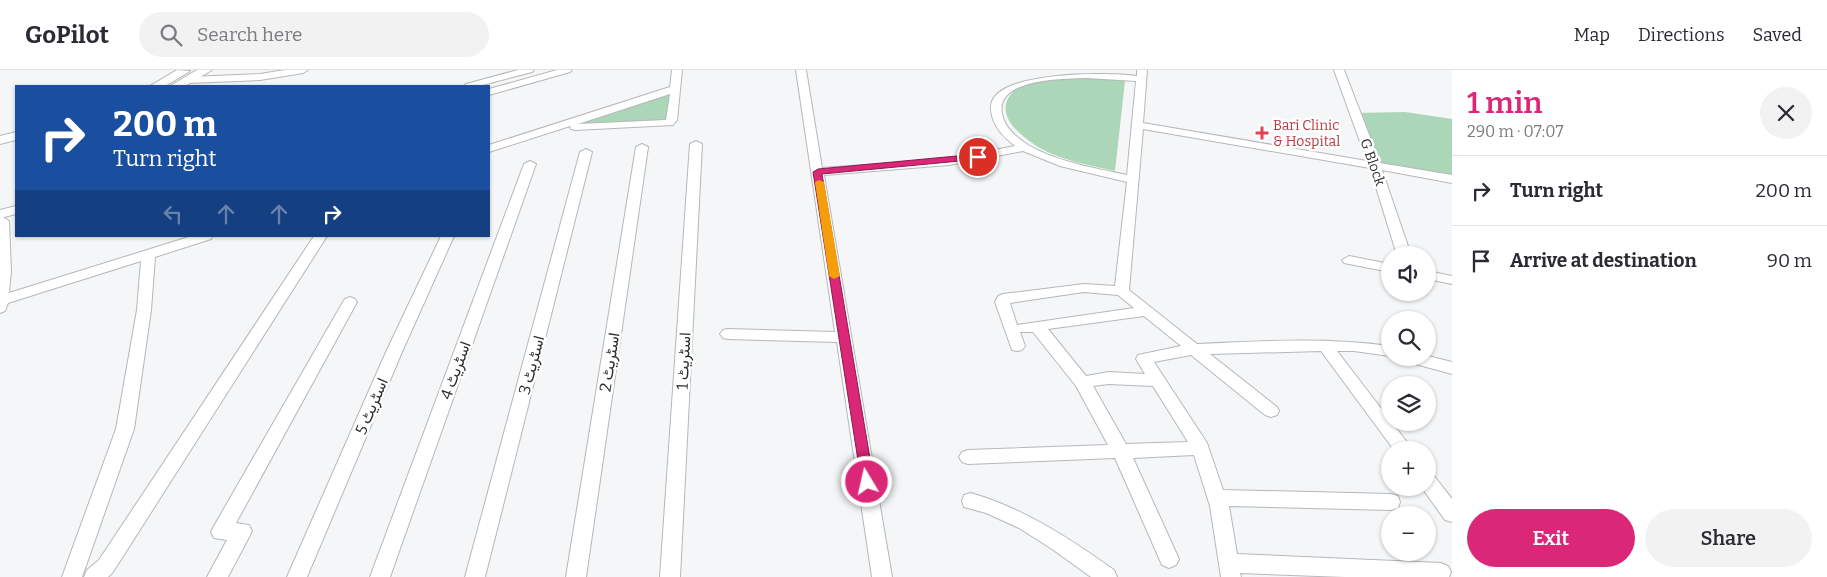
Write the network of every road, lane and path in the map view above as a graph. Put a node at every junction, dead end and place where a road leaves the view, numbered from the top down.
1 (206, 70) edge
2 (303, 70) edge
3 (529, 70) edge
4 (545, 70) edge
5 (567, 70) edge
6 (676, 70) edge
7 (801, 70) edge
8 (1339, 70) edge
9 (1032, 72) edge
10 (187, 75) edge
11 (1141, 75) edge
12 (159, 85) edge
13 (177, 85) edge
14 (473, 85) edge
15 (489, 85) edge
16 (674, 90) junction
17 (490, 92) edge
18 (1138, 125) junction
19 (15, 126) edge
20 (557, 127) junction
21 (0, 130) edge
22 (15, 136) edge
23 (0, 140) edge
24 (696, 144) dead end
25 (642, 147) dead end
26 (1024, 147) junction
27 (490, 149) edge
28 (586, 152) dead end
29 (530, 164) dead end
30 (1376, 166) junction
31 (818, 172) junction
32 (1132, 179) junction
33 (1452, 179) edge
34 (15, 211) edge
35 (5, 222) edge
36 (203, 237) edge
37 (320, 237) edge
38 (448, 237) edge
39 (1401, 246) edge
40 (148, 255) junction
41 (1349, 260) dead end
42 (1381, 266) edge
43 (1436, 277) edge
44 (1452, 280) edge
45 (1122, 291) junction
46 (350, 302) dead end
47 (1, 304) edge
48 (1146, 311) junction
49 (728, 334) dead end
50 (844, 337) junction
51 (1017, 346) dead end
52 (1325, 346) junction
53 (1195, 350) junction
54 (1381, 350) edge
55 (1436, 364) edge
56 (1452, 368) edge
57 (1157, 380) junction
58 (1082, 382) junction
59 (1271, 411) dead end
60 (1397, 441) edge
61 (1200, 448) junction
62 (1121, 451) junction
63 (968, 458) dead end
64 (1436, 493) edge
65 (1216, 498) junction
66 (972, 501) dead end
67 (1391, 502) dead end
68 (1452, 514) edge
69 (1169, 559) dead end
70 (1230, 570) edge
71 (1441, 572) dead end
72 (72, 577) edge
73 (94, 577) edge
74 (217, 577) edge
75 (298, 577) edge
76 (380, 577) edge
77 (475, 577) edge
78 (576, 577) edge
79 (670, 577) edge
80 (882, 577) edge
81 (1107, 577) edge

1 - 10 street
2 - 10 street
3 - 14 street
4 - 15 street
5 - 17 street
6 - 16 street
7 - 31 street
8 - 30 street, G Block
9 - 11 street
9 - 26 street
10 - 12 street
10 - 13 street
11 - 18 street
16 - 20 street
16 - 20 street
18 - 30 street
18 - 32 street
19 - 21 street
20 - 27 street
22 - 23 street
24 - 79 street, اسٹریٹ 1
25 - 78 street, اسٹریٹ 2
26 - 31 street
26 - 32 street
28 - 77 street, اسٹریٹ 3
29 - 76 street, اسٹریٹ 4
30 - 33 street
30 - 39 street, G Block
31 - 50 street
32 - 45 street
34 - 35 street
35 - 47 street
36 - 40 street
37 - 73 street
38 - 75 street, اسٹریٹ 5
40 - 47 street
40 - 72 street
41 - 42 street
43 - 44 street
45 - 48 street
45 - 51 street
46 - 74 street
48 - 53 street
48 - 58 street
49 - 50 street
50 - 80 street
52 - 53 street
52 - 54 street
52 - 60 street
53 - 57 street
53 - 59 street
55 - 56 street
57 - 58 street
57 - 61 street
58 - 62 street
61 - 62 street
61 - 65 street
62 - 63 street
62 - 69 street
64 - 68 street
65 - 67 street
65 - 70 street
66 - 81 street
70 - 71 street

